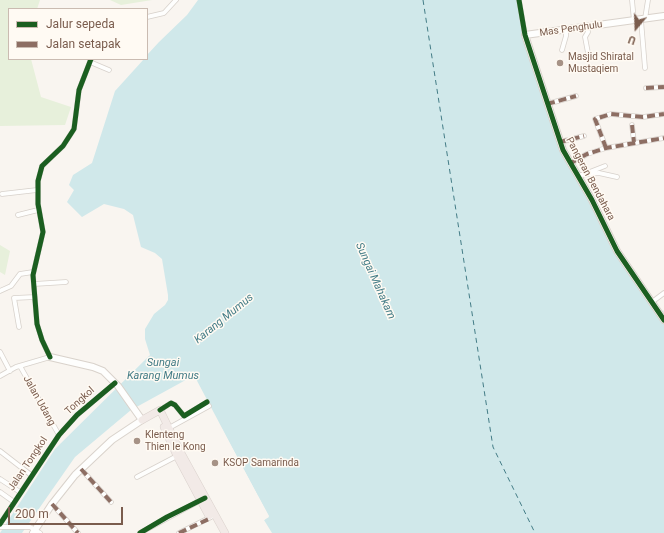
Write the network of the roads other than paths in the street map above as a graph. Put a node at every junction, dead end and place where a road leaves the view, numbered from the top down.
1 (176, 0) edge
2 (519, 0) edge
3 (632, 0) edge
4 (648, 0) edge
5 (664, 16) edge
6 (148, 17) edge
7 (640, 20) junction
8 (588, 29) junction
9 (566, 32) junction
10 (525, 35) junction
11 (562, 50) dead end
12 (588, 53) dead end
13 (91, 60) edge
14 (645, 68) dead end
15 (108, 70) dead end
16 (664, 87) edge
17 (646, 88) dead end
18 (576, 96) dead end
19 (547, 104) junction
20 (664, 114) edge
21 (632, 125) dead end
22 (584, 136) dead end
23 (664, 138) edge
24 (560, 142) junction
25 (634, 142) junction
26 (606, 148) junction
27 (571, 163) junction
28 (605, 166) dead end
29 (580, 176) junction
30 (616, 177) dead end
31 (37, 190) junction
32 (2, 194) dead end
33 (38, 210) junction
34 (18, 214) dead end
35 (33, 272) junction
36 (66, 282) dead end
37 (34, 284) junction
38 (0, 291) edge
39 (664, 293) edge
40 (35, 298) junction
41 (652, 302) junction
42 (661, 314) edge
43 (19, 326) dead end
44 (0, 352) edge
45 (50, 357) junction
46 (20, 366) junction
47 (10, 371) junction
48 (0, 376) edge
49 (117, 385) junction
50 (158, 411) junction
51 (142, 420) junction
52 (169, 428) junction
53 (59, 435) junction
54 (0, 451) edge
55 (177, 456) junction
56 (81, 469) junction
57 (31, 474) junction
58 (137, 477) dead end
59 (0, 479) edge
60 (0, 492) edge
61 (20, 492) junction
62 (203, 499) junction
63 (14, 502) junction
64 (110, 502) dead end
65 (52, 504) junction
66 (213, 517) junction
67 (1, 526) edge
68 (35, 531) edge
69 (188, 531) edge
70 (78, 533) edge
71 (140, 533) edge
72 (179, 533) edge
73 (220, 533) edge
74 (225, 533) edge

1 - 6 street
2 - 10 street
3 - 7 street
4 - 7 street
5 - 7 street, Mas Penghulu
7 - 8 street, Mas Penghulu
7 - 14 street
8 - 9 street, Mas Penghulu
8 - 12 street
9 - 10 street, Mas Penghulu
9 - 11 street
10 - 19 street, Pangeran Bendahara
13 - 15 street
13 - 31 street
16 - 17 street
18 - 19 street
19 - 24 street, Pangeran Bendahara
20 - 26 street
21 - 25 street
22 - 24 street
23 - 25 street
24 - 27 street, Pangeran Bendahara
25 - 26 street
26 - 27 street
27 - 29 street, Pangeran Bendahara
28 - 29 street
29 - 30 street
29 - 41 street, Pangeran Bendahara
31 - 32 street
31 - 33 street
33 - 34 street
33 - 35 street
35 - 37 street
35 - 38 street
36 - 37 street
37 - 40 street
39 - 41 street
40 - 43 street
40 - 45 street
41 - 42 street, Pangeran Bendahara
44 - 47 street
45 - 46 street
45 - 49 street
46 - 47 street
46 - 53 street, Jalan Udang
47 - 48 street
49 - 51 street
49 - 53 street, Tongkol
50 - 51 highway
50 - 52 highway
50 - 52 street
50 - 55 highway
51 - 56 street
52 - 62 highway
53 - 57 street, Jalan Tongkol
54 - 57 street
55 - 58 street
55 - 62 highway
56 - 64 street
56 - 65 street
57 - 61 street, Jalan Tongkol
59 - 61 street
60 - 63 street
61 - 63 street, Jalan Tongkol
62 - 66 highway
62 - 71 street
63 - 67 street, Jalan Tongkol
65 - 68 street
65 - 70 street
66 - 69 street
66 - 73 highway
66 - 74 highway
67 - 68 street
69 - 72 street

